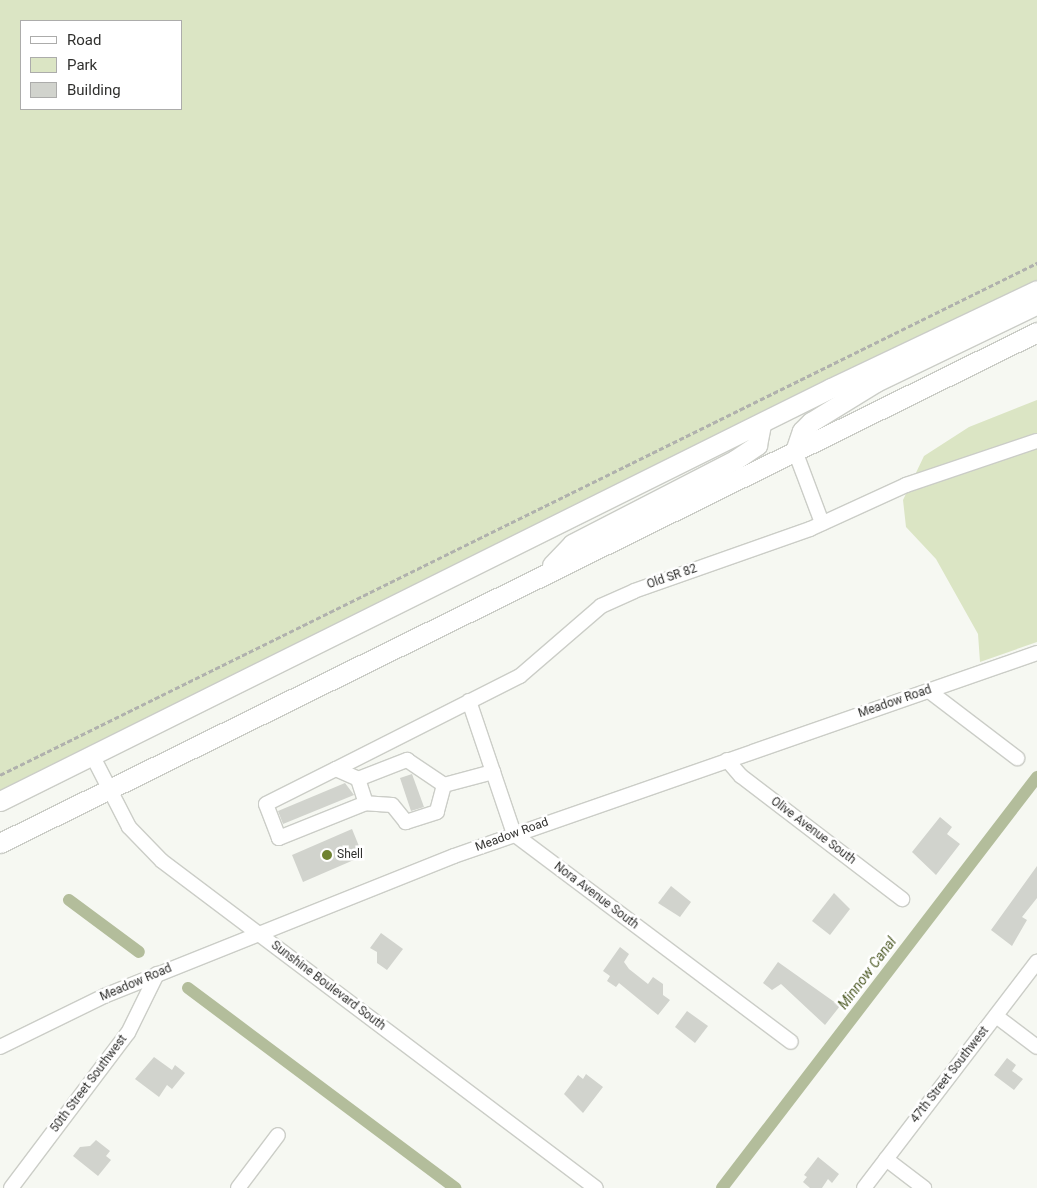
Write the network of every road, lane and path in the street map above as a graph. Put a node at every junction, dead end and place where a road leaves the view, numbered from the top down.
1 (1037, 263) edge
2 (1037, 290) edge
3 (1037, 304) edge
4 (1037, 332) edge
5 (761, 424) junction
6 (1037, 441) edge
7 (795, 451) junction
8 (822, 523) junction
9 (544, 574) junction
10 (1037, 653) edge
11 (929, 691) junction
12 (469, 701) junction
13 (92, 755) junction
14 (1017, 758) dead end
15 (727, 760) junction
16 (336, 769) junction
17 (493, 772) junction
18 (0, 775) edge
19 (358, 779) junction
20 (444, 785) junction
21 (109, 789) junction
22 (0, 801) edge
23 (366, 804) junction
24 (514, 834) junction
25 (0, 843) edge
26 (902, 899) dead end
27 (258, 933) junction
28 (1037, 962) edge
29 (157, 974) junction
30 (996, 1016) junction
31 (791, 1042) dead end
32 (0, 1047) edge
33 (1037, 1047) edge
34 (278, 1135) dead end
35 (886, 1159) junction
36 (11, 1188) edge
37 (238, 1188) edge
38 (596, 1188) edge
39 (864, 1188) edge
40 (924, 1188) edge

1 - 18 path
2 - 5 highway
3 - 7 highway
4 - 7 highway
5 - 9 highway
5 - 13 highway
6 - 8 street, Old SR 82
7 - 8 street
7 - 9 highway
8 - 12 street, Old SR 82
9 - 21 highway
10 - 11 street, Meadow Road
11 - 14 street
11 - 15 street, Meadow Road
12 - 16 street, Old SR 82
12 - 17 street
13 - 21 street, Sunshine Boulevard South
13 - 22 highway
15 - 24 street, Meadow Road
15 - 26 street, Olive Avenue South
16 - 19 street
16 - 23 street, Old SR 82
17 - 20 street
17 - 24 street
19 - 20 street
19 - 23 street
20 - 23 street
21 - 25 highway
21 - 27 street, Sunshine Boulevard South
24 - 27 street, Meadow Road
24 - 31 street, Nora Avenue South
27 - 29 street, Meadow Road
27 - 38 street, Sunshine Boulevard South
28 - 30 street, 47th Street Southwest
29 - 32 street, Meadow Road
29 - 36 street, 50th Street Southwest
30 - 33 street
30 - 35 street, 47th Street Southwest
34 - 37 street
35 - 39 street, 47th Street Southwest
35 - 40 street

